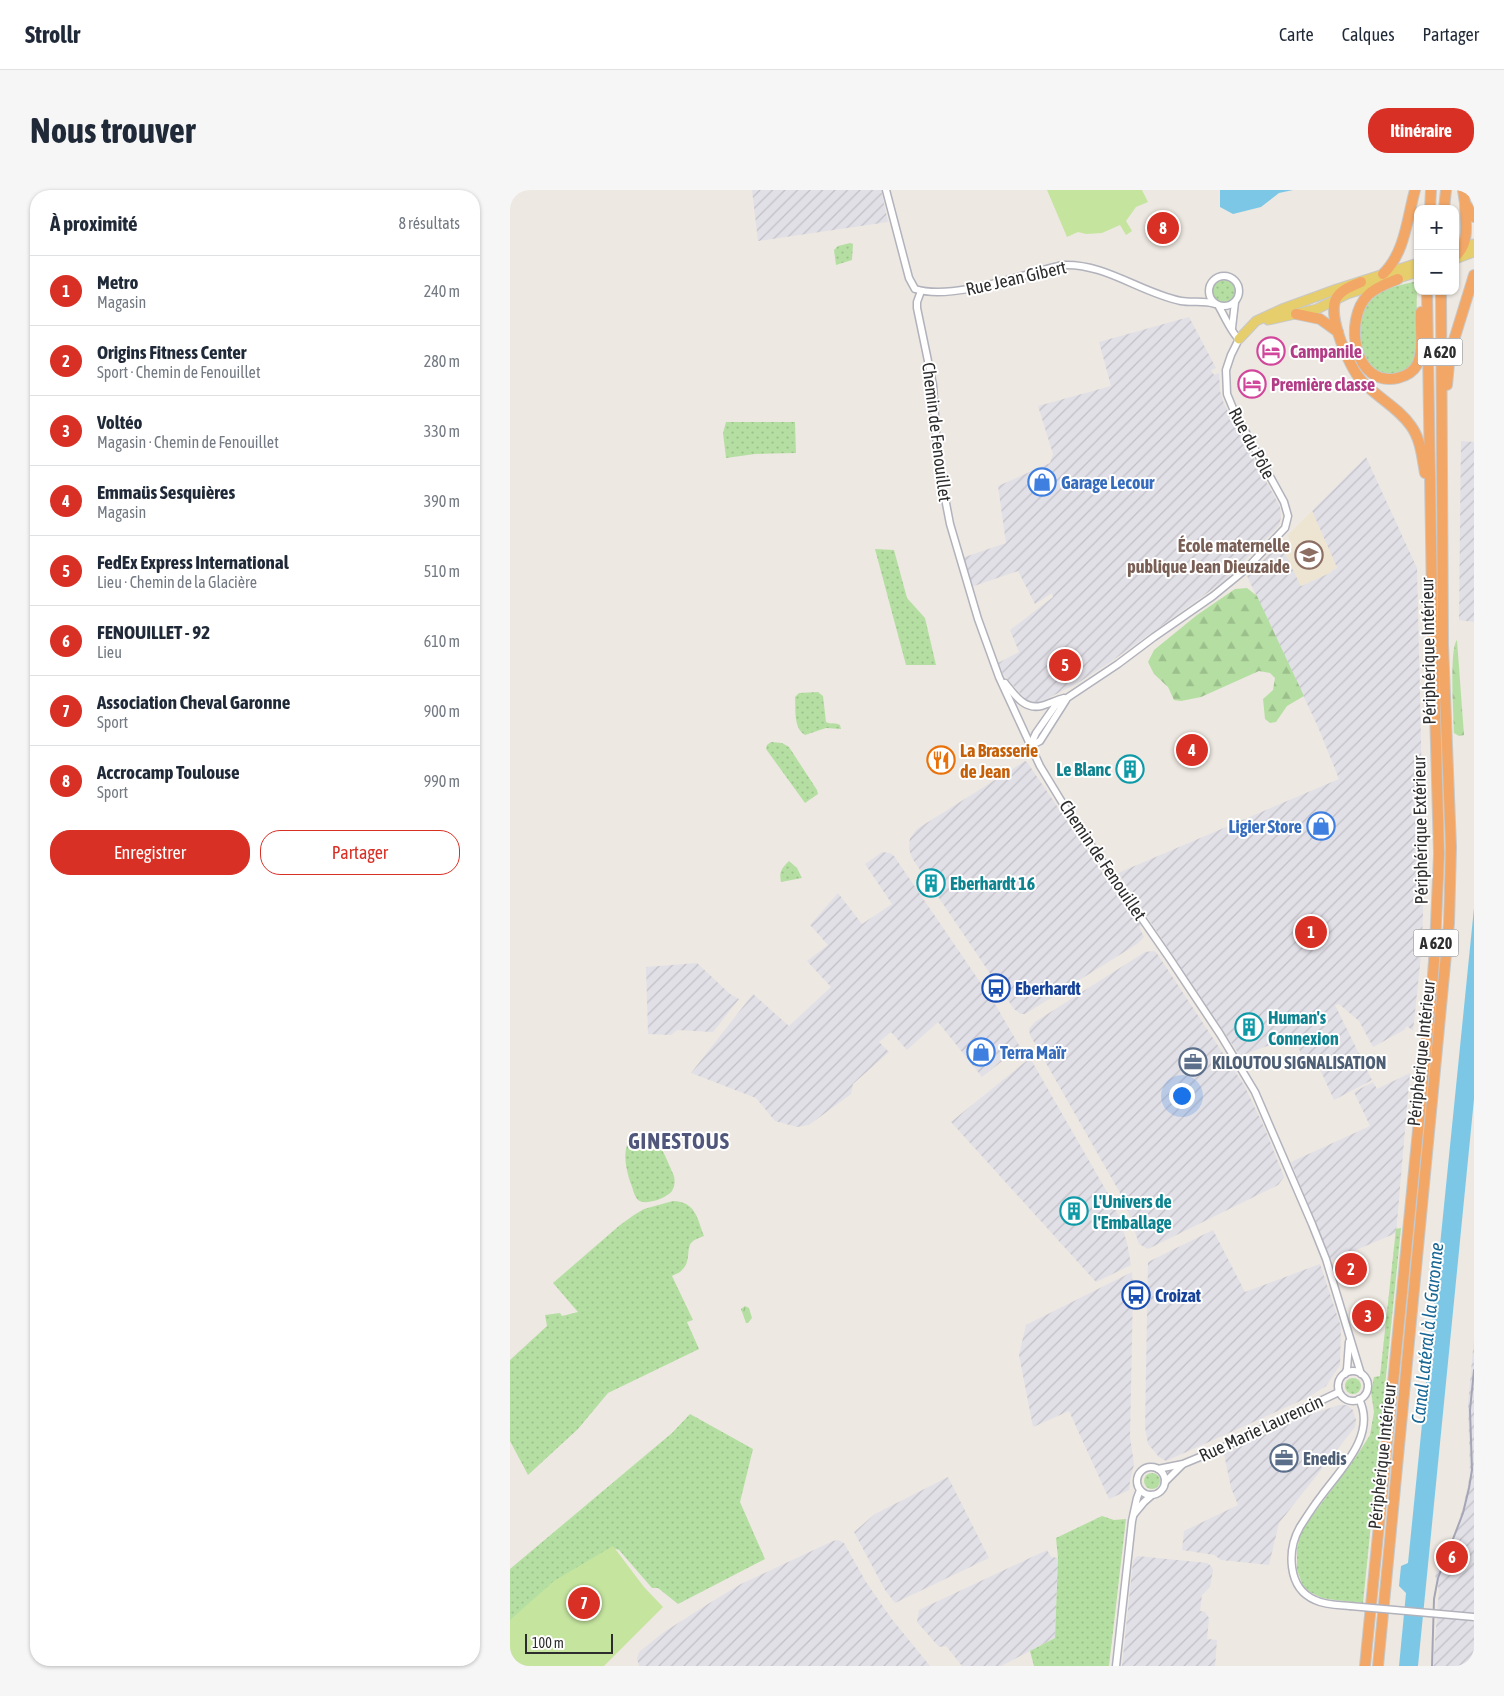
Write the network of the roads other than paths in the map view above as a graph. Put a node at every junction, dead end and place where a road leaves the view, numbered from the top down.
1 (886, 190) edge
2 (1415, 190) edge
3 (1431, 190) edge
4 (1446, 190) edge
5 (1463, 190) edge
6 (1465, 203) junction
7 (1430, 205) edge
8 (1444, 205) edge
9 (1474, 217) edge
10 (1474, 244) edge
11 (1459, 250) edge
12 (1474, 252) edge
13 (1459, 253) edge
14 (1459, 254) edge
15 (1414, 269) edge
16 (1383, 274) junction
17 (1474, 275) edge
18 (1398, 279) junction
19 (1361, 282) junction
20 (1209, 289) junction
21 (922, 291) junction
22 (1426, 295) edge
23 (1427, 295) edge
24 (1440, 295) edge
25 (1194, 301) junction
26 (1334, 301) junction
27 (1235, 302) junction
28 (1217, 304) junction
29 (1296, 314) junction
30 (1247, 329) junction
31 (1232, 330) junction
32 (1338, 332) junction
33 (1238, 339) junction
34 (1441, 413) junction
35 (1431, 503) junction
36 (999, 677) junction
37 (1068, 697) junction
38 (1030, 746) junction
39 (1349, 1336) junction
40 (1345, 1374) junction
41 (1361, 1374) junction
42 (1339, 1392) junction
43 (1359, 1399) junction
44 (1183, 1464) junction
45 (1158, 1468) junction
46 (1166, 1482) junction
47 (1140, 1490) junction
48 (1152, 1495) junction
49 (1133, 1515) junction
50 (1474, 1617) edge
51 (1116, 1666) edge
52 (1365, 1666) edge
53 (1378, 1666) edge

1 - 21 street
2 - 16 highway
3 - 7 highway
4 - 8 highway
5 - 6 highway
6 - 9 highway
6 - 11 highway
10 - 13 main road
12 - 14 main road
15 - 16 main road
15 - 18 main road
16 - 19 main road
17 - 34 highway
18 - 22 highway
18 - 26 main road
19 - 26 highway
19 - 30 main road
20 - 25 street
20 - 27 street
20 - 28 street
21 - 25 street, Rue Jean Gibert
21 - 36 street, Chemin de Fenouillet
23 - 35 highway, Périphérique Extérieur / A 620
24 - 34 highway, Périphérique Intérieur / A 620
25 - 28 street, Rue Jean Gibert
26 - 29 main road
26 - 32 highway
27 - 28 street
27 - 31 street
28 - 31 street
29 - 30 main road
29 - 32 highway
30 - 33 main road
31 - 33 street
32 - 35 highway
33 - 37 street, Rue du Pôle
34 - 53 highway, Périphérique Intérieur / A 620
35 - 52 highway, Périphérique Extérieur / A 620
36 - 37 street
36 - 38 street, Chemin de Fenouillet
37 - 38 street
38 - 39 street, Chemin de Fenouillet
39 - 40 street, Chemin de Fenouillet
39 - 41 street, Chemin de Fenouillet
40 - 41 street
40 - 42 street
41 - 43 street
42 - 43 street
42 - 44 street, Rue Marie Laurencin
43 - 50 street, bridge
44 - 45 street, Rue Marie Laurencin
44 - 46 street, Rue Marie Laurencin
45 - 46 street
45 - 47 street
46 - 48 street
47 - 48 street
47 - 49 street
48 - 49 street
49 - 51 street

